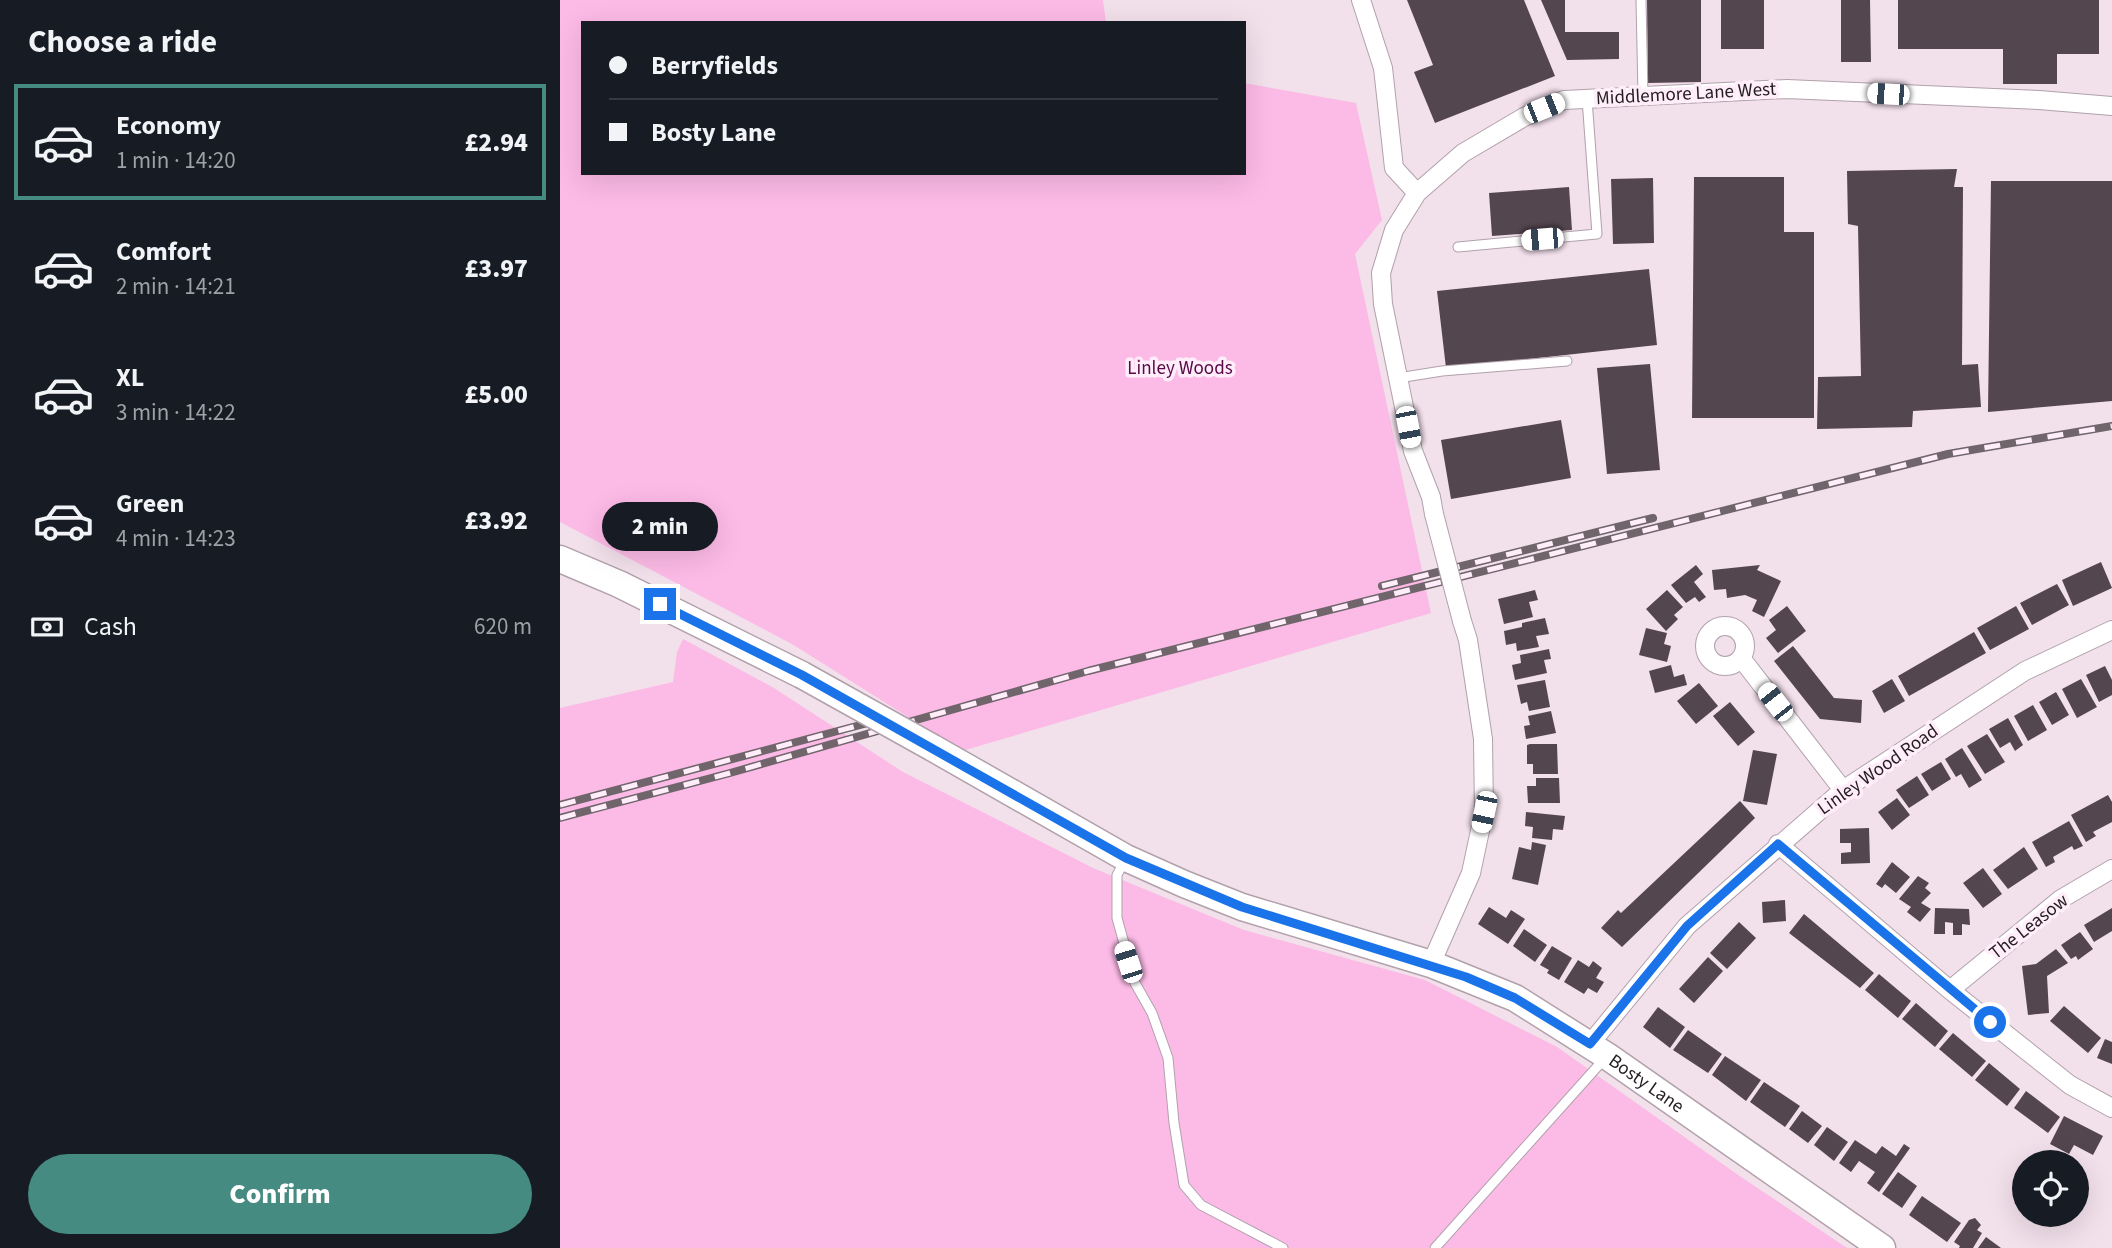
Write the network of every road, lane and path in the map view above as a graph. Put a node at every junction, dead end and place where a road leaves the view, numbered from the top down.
1 (1361, 0) edge
2 (1641, 0) edge
3 (1643, 96) junction
4 (1587, 99) junction
5 (2112, 107) edge
6 (1417, 193) junction
7 (1458, 247) dead end
8 (1567, 361) dead end
9 (1398, 378) junction
10 (560, 559) edge
11 (2112, 630) edge
12 (1741, 658) dead end
13 (1843, 790) junction
14 (1778, 844) junction
15 (1126, 858) junction
16 (2112, 869) edge
17 (1431, 964) junction
18 (1950, 990) junction
19 (1598, 1050) junction
20 (2112, 1108) edge
21 (1283, 1248) edge
22 (1435, 1248) edge
23 (1882, 1248) edge

1 - 6 street
2 - 3 lane
3 - 4 street, Middlemore Lane West
3 - 5 street, Middlemore Lane West
4 - 6 street, Middlemore Lane West
4 - 7 lane
6 - 9 street, Middlemore Lane West
8 - 9 lane
9 - 17 street, Middlemore Lane West, bridge
10 - 15 main road, Bosty Lane, bridge
11 - 13 street, Linley Wood Road
12 - 13 street
13 - 14 street, Linley Wood Road
14 - 18 street
14 - 19 street, Linley Wood Road
15 - 17 main road, Bosty Lane
15 - 21 lane
16 - 18 street, The Leasow
17 - 19 main road, Bosty Lane
18 - 20 street
19 - 22 lane
19 - 23 main road, Bosty Lane

